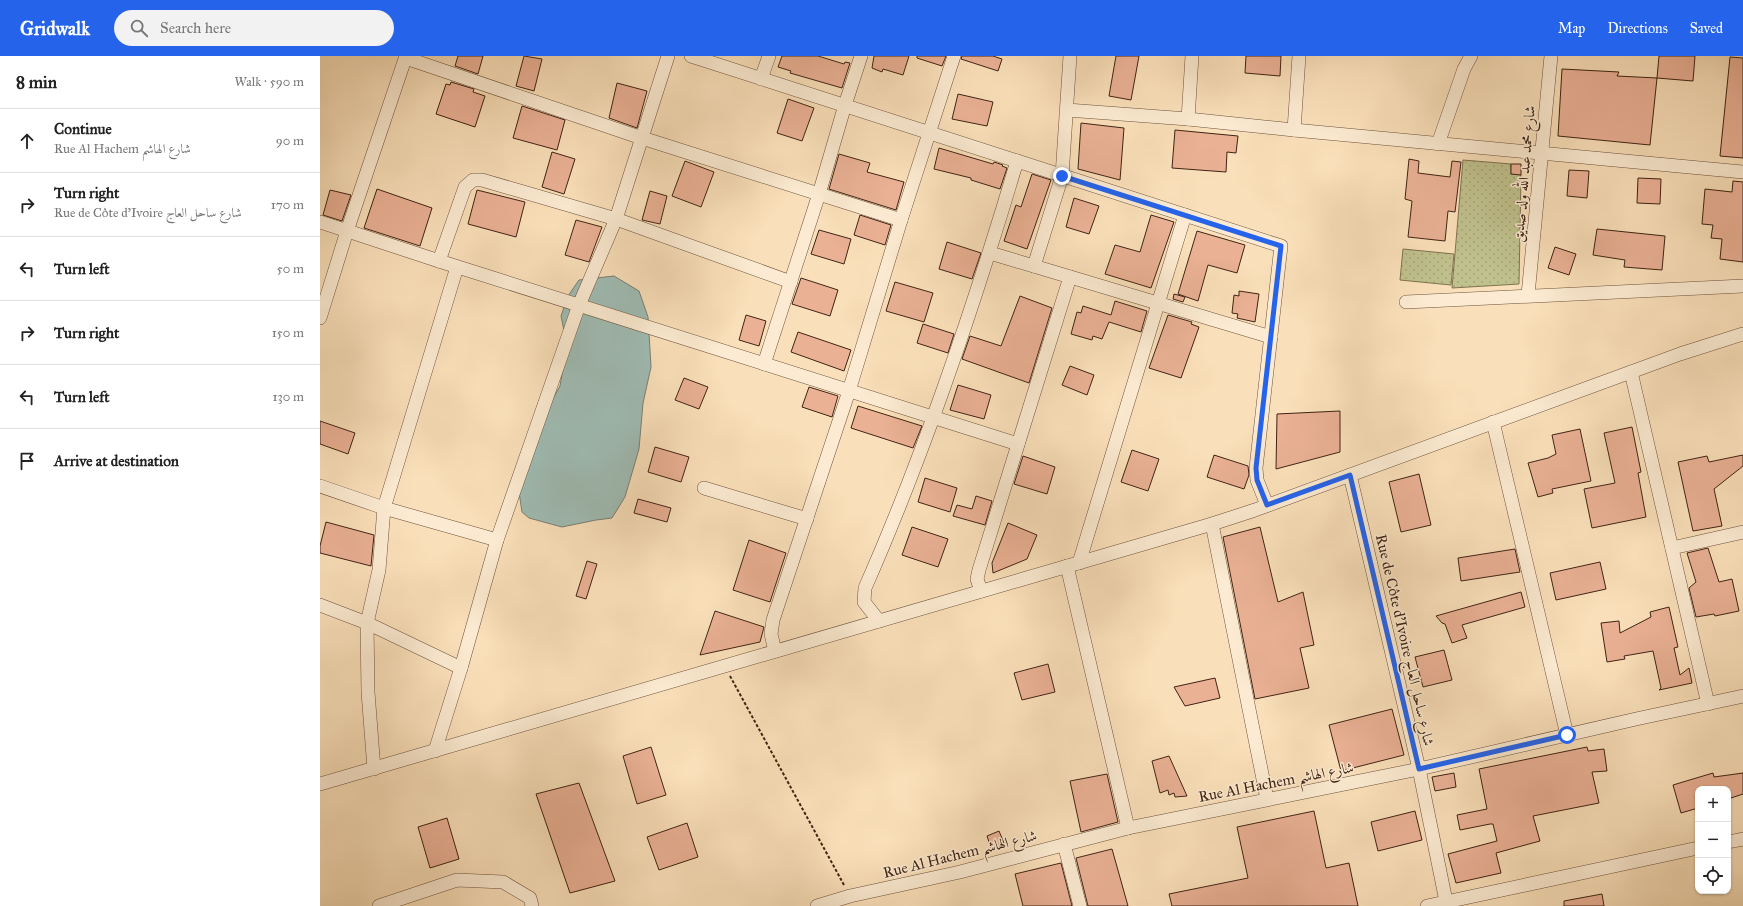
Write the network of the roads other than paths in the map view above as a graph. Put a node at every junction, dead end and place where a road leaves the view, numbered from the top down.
1 (668, 56) edge
2 (691, 56) edge
3 (769, 56) edge
4 (861, 56) edge
5 (954, 56) edge
6 (1070, 56) edge
7 (1192, 56) edge
8 (1299, 56) edge
9 (1471, 56) edge
10 (1551, 56) edge
11 (406, 57) edge
12 (761, 79) junction
13 (845, 105) junction
14 (1067, 110) junction
15 (1188, 119) junction
16 (1294, 130) junction
17 (930, 133) junction
18 (642, 138) junction
19 (1438, 144) junction
20 (1542, 153) junction
21 (1017, 161) junction
22 (1743, 172) edge
23 (1062, 176) junction
24 (819, 194) junction
25 (1185, 215) junction
26 (616, 219) junction
27 (901, 220) junction
28 (320, 222) edge
29 (347, 231) junction
30 (990, 253) junction
31 (439, 262) junction
32 (1034, 266) junction
33 (457, 267) junction
34 (1070, 277) junction
35 (791, 282) junction
36 (1743, 286) edge
37 (1528, 295) junction
38 (1157, 302) junction
39 (1406, 302) dead end
40 (579, 305) junction
41 (320, 318) edge
42 (1743, 334) edge
43 (1271, 337) junction
44 (764, 364) junction
45 (1631, 372) junction
46 (849, 391) junction
47 (934, 418) junction
48 (1493, 422) junction
49 (1018, 444) junction
50 (1350, 475) junction
51 (320, 486) edge
52 (704, 488) dead end
53 (1267, 505) junction
54 (384, 508) junction
55 (807, 519) junction
56 (1212, 524) junction
57 (1743, 532) edge
58 (497, 540) junction
59 (1672, 548) junction
60 (1073, 564) junction
61 (981, 591) junction
62 (320, 605) edge
63 (879, 621) junction
64 (367, 623) junction
65 (775, 651) junction
66 (461, 668) junction
67 (1743, 696) edge
68 (1708, 704) junction
69 (1567, 735) junction
70 (435, 751) junction
71 (374, 768) junction
72 (1419, 769) junction
73 (320, 784) edge
74 (1267, 800) junction
75 (1128, 828) junction
76 (1743, 838) edge
77 (1731, 841) edge
78 (1064, 844) junction
79 (1695, 849) edge
80 (1447, 904) edge
81 (379, 906) edge
82 (532, 906) edge
83 (817, 906) edge
84 (1080, 906) edge
85 (1427, 906) edge

1 - 18 street
2 - 12 street
3 - 12 street
4 - 13 street
5 - 17 street
6 - 14 street
7 - 15 street
8 - 16 street
9 - 19 street
10 - 20 street, شارع محمد عبد الله ولد صديق
11 - 18 street
11 - 29 street
12 - 13 street
13 - 17 street
13 - 24 street
14 - 15 street
14 - 23 street
15 - 16 street
16 - 19 street
17 - 21 street
17 - 27 street
18 - 24 street
18 - 26 street
19 - 20 street
20 - 22 street
20 - 37 street, شارع محمد عبد الله ولد صديق
21 - 23 street
21 - 30 street
23 - 25 street
23 - 32 street
24 - 27 street
24 - 35 street
25 - 38 street
25 - 43 street
26 - 31 street
26 - 35 street
26 - 40 street
27 - 46 street
28 - 29 street
29 - 31 street
29 - 41 street
30 - 32 street
30 - 47 street
31 - 33 street
32 - 34 street
33 - 40 street
33 - 54 street
34 - 38 street
34 - 49 street
35 - 44 street
36 - 37 street
37 - 39 street
38 - 43 street
38 - 60 street
40 - 44 street
40 - 58 street
42 - 45 street
43 - 53 street
44 - 46 street
45 - 48 street
45 - 59 street
46 - 47 street
46 - 55 street
47 - 49 street
47 - 63 street
48 - 50 street
48 - 69 street
49 - 61 street
50 - 53 street
50 - 72 street, Rue de Côte d'Ivoire شارع ساحل العاج
51 - 54 street
52 - 55 street
53 - 56 street
54 - 58 street
54 - 64 street
55 - 65 street
56 - 60 street
56 - 74 street
57 - 59 street
58 - 66 street
59 - 68 street
60 - 61 street
60 - 75 street
61 - 63 street
62 - 64 street
63 - 65 street
64 - 66 street
64 - 71 street
65 - 70 street
66 - 70 street
67 - 68 street, Rue Al Hachem شارع الهاشم
68 - 69 street, Rue Al Hachem شارع الهاشم
69 - 72 street, Rue Al Hachem شارع الهاشم
70 - 71 street
71 - 73 street
72 - 74 street, Rue Al Hachem شارع الهاشم
72 - 80 street, Rue de Côte d'Ivoire شارع ساحل العاج
74 - 75 street, Rue Al Hachem شارع الهاشم
75 - 78 street, Rue Al Hachem شارع الهاشم
76 - 77 street
78 - 83 street, Rue Al Hachem شارع الهاشم
78 - 84 street
79 - 80 street
80 - 85 street
81 - 82 street

